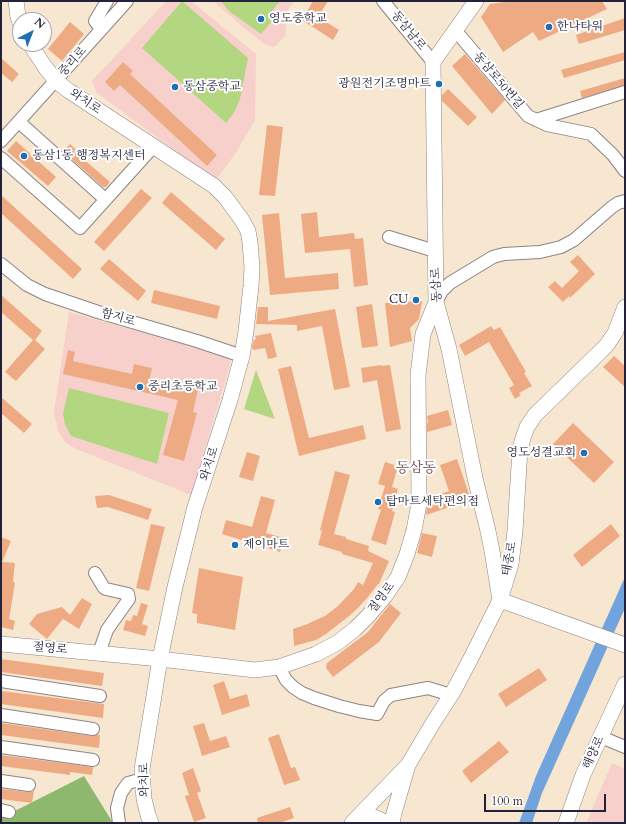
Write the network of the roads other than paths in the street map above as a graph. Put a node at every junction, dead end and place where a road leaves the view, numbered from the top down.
1 (16, 1) edge
2 (106, 1) edge
3 (127, 1) edge
4 (383, 1) edge
5 (476, 1) edge
6 (17, 12) edge
7 (102, 29) junction
8 (455, 30) junction
9 (35, 52) edge
10 (433, 62) junction
11 (56, 81) junction
12 (625, 92) edge
13 (536, 120) junction
14 (19, 122) junction
15 (1, 141) edge
16 (153, 146) junction
17 (1, 158) edge
18 (625, 171) edge
19 (105, 200) junction
20 (625, 201) edge
21 (389, 237) dead end
22 (435, 251) junction
23 (1, 264) edge
24 (436, 302) junction
25 (625, 307) edge
26 (242, 356) junction
27 (95, 573) dead end
28 (500, 600) junction
29 (1, 644) edge
30 (623, 645) edge
31 (99, 653) junction
32 (160, 659) junction
33 (280, 668) junction
34 (1, 681) edge
35 (625, 684) edge
36 (100, 696) dead end
37 (451, 696) junction
38 (1, 715) edge
39 (94, 729) dead end
40 (601, 737) junction
41 (1, 747) edge
42 (625, 747) edge
43 (93, 760) dead end
44 (408, 765) junction
45 (143, 779) junction
46 (1, 781) edge
47 (29, 785) dead end
48 (369, 805) junction
49 (390, 820) edge
50 (119, 823) edge
51 (151, 823) edge
52 (352, 823) edge
53 (566, 823) edge

1 - 6 main road
2 - 7 street
3 - 7 street, 중리로
4 - 10 street, 동삼남로
5 - 8 main road
7 - 11 street, 중리로
8 - 10 main road
8 - 13 street, 동삼로50번길
9 - 11 main road, 와치로
10 - 22 main road, 동삼로
11 - 14 street, 중리로
11 - 16 main road, 와치로
12 - 13 street
13 - 18 street, 동삼로50번길
14 - 15 street, 중리로
14 - 19 street
16 - 19 street
16 - 26 main road, 와치로
17 - 19 street
20 - 24 street
21 - 22 street
22 - 24 main road, 동삼로
23 - 26 street, 함지로
24 - 28 main road, 동삼로
24 - 33 main road, 절영로
25 - 28 main road, 태종로
26 - 32 main road, 와치로
27 - 31 street
28 - 30 main road
28 - 37 main road, 태종로
29 - 31 main road, 절영로
31 - 32 main road, 절영로
32 - 33 main road, 절영로
32 - 45 main road, 와치로
33 - 37 street
34 - 36 street
35 - 40 main road, 해양로
37 - 44 main road, 태종로
38 - 39 street
40 - 42 street
40 - 53 main road, 해양로
41 - 43 street
44 - 48 main road
44 - 49 main road, 태종로
45 - 50 street
45 - 51 main road, 와치로
46 - 47 street
48 - 49 main road
48 - 52 main road
49 - 52 main road

